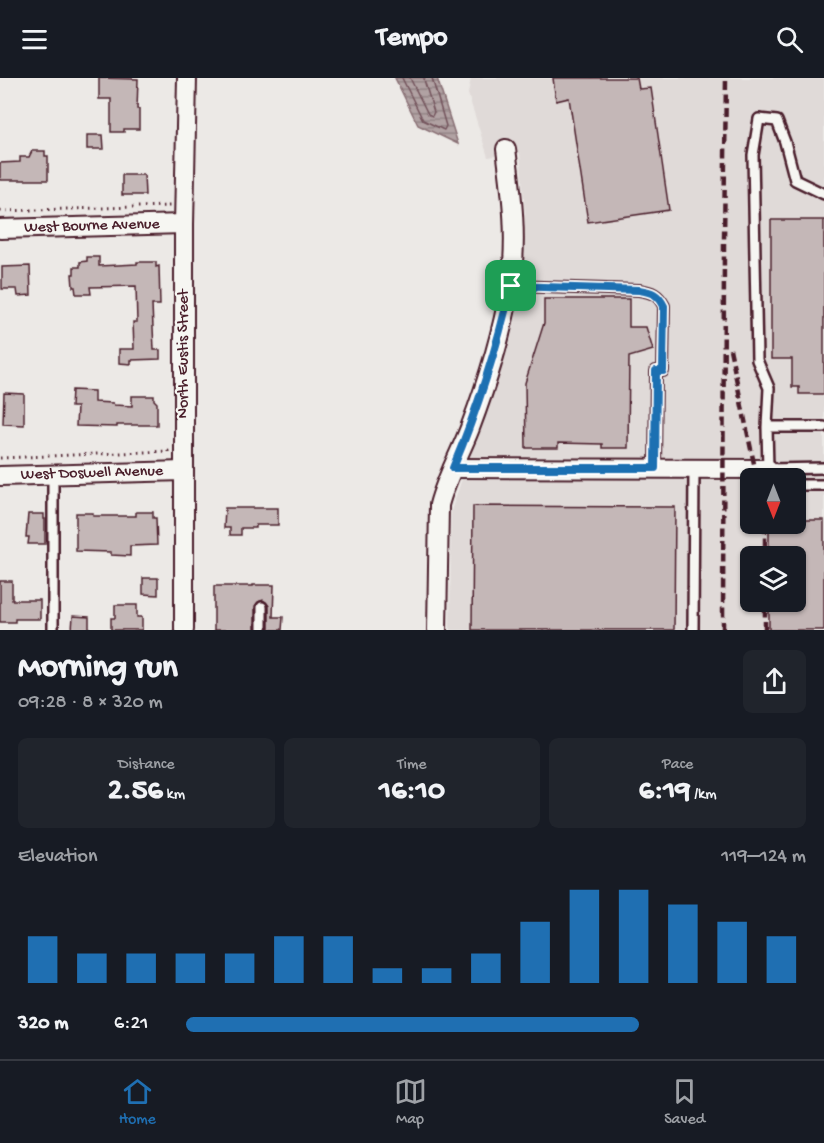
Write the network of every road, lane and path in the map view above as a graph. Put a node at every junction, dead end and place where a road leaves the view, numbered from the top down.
1 (187, 78) edge
2 (506, 149) dead end
3 (824, 194) edge
4 (0, 211) edge
5 (170, 211) dead end
6 (184, 224) junction
7 (0, 229) edge
8 (511, 286) junction
9 (767, 427) junction
10 (824, 427) edge
11 (0, 458) edge
12 (167, 460) dead end
13 (453, 468) junction
14 (655, 468) junction
15 (694, 468) junction
16 (774, 468) edge
17 (824, 468) edge
18 (806, 470) edge
19 (184, 471) junction
20 (740, 471) edge
21 (53, 474) junction
22 (0, 476) edge
23 (806, 485) edge
24 (824, 485) edge
25 (262, 607) dead end
26 (53, 630) edge
27 (184, 630) edge
28 (262, 630) edge
29 (437, 630) edge
30 (693, 630) edge

1 - 6 street, North Eustis Street
2 - 8 street
3 - 9 lane
4 - 5 path
6 - 7 street, West Bourne Avenue
6 - 19 street, North Eustis Street
8 - 13 street
8 - 14 lane
9 - 10 lane
9 - 16 lane
11 - 12 path
13 - 14 street
13 - 29 street
14 - 15 street
15 - 20 street
15 - 30 lane
17 - 18 lane
19 - 21 street, West Doswell Avenue
19 - 27 street, North Eustis Street
21 - 22 street, West Doswell Avenue
21 - 26 lane
23 - 24 lane
25 - 28 lane

